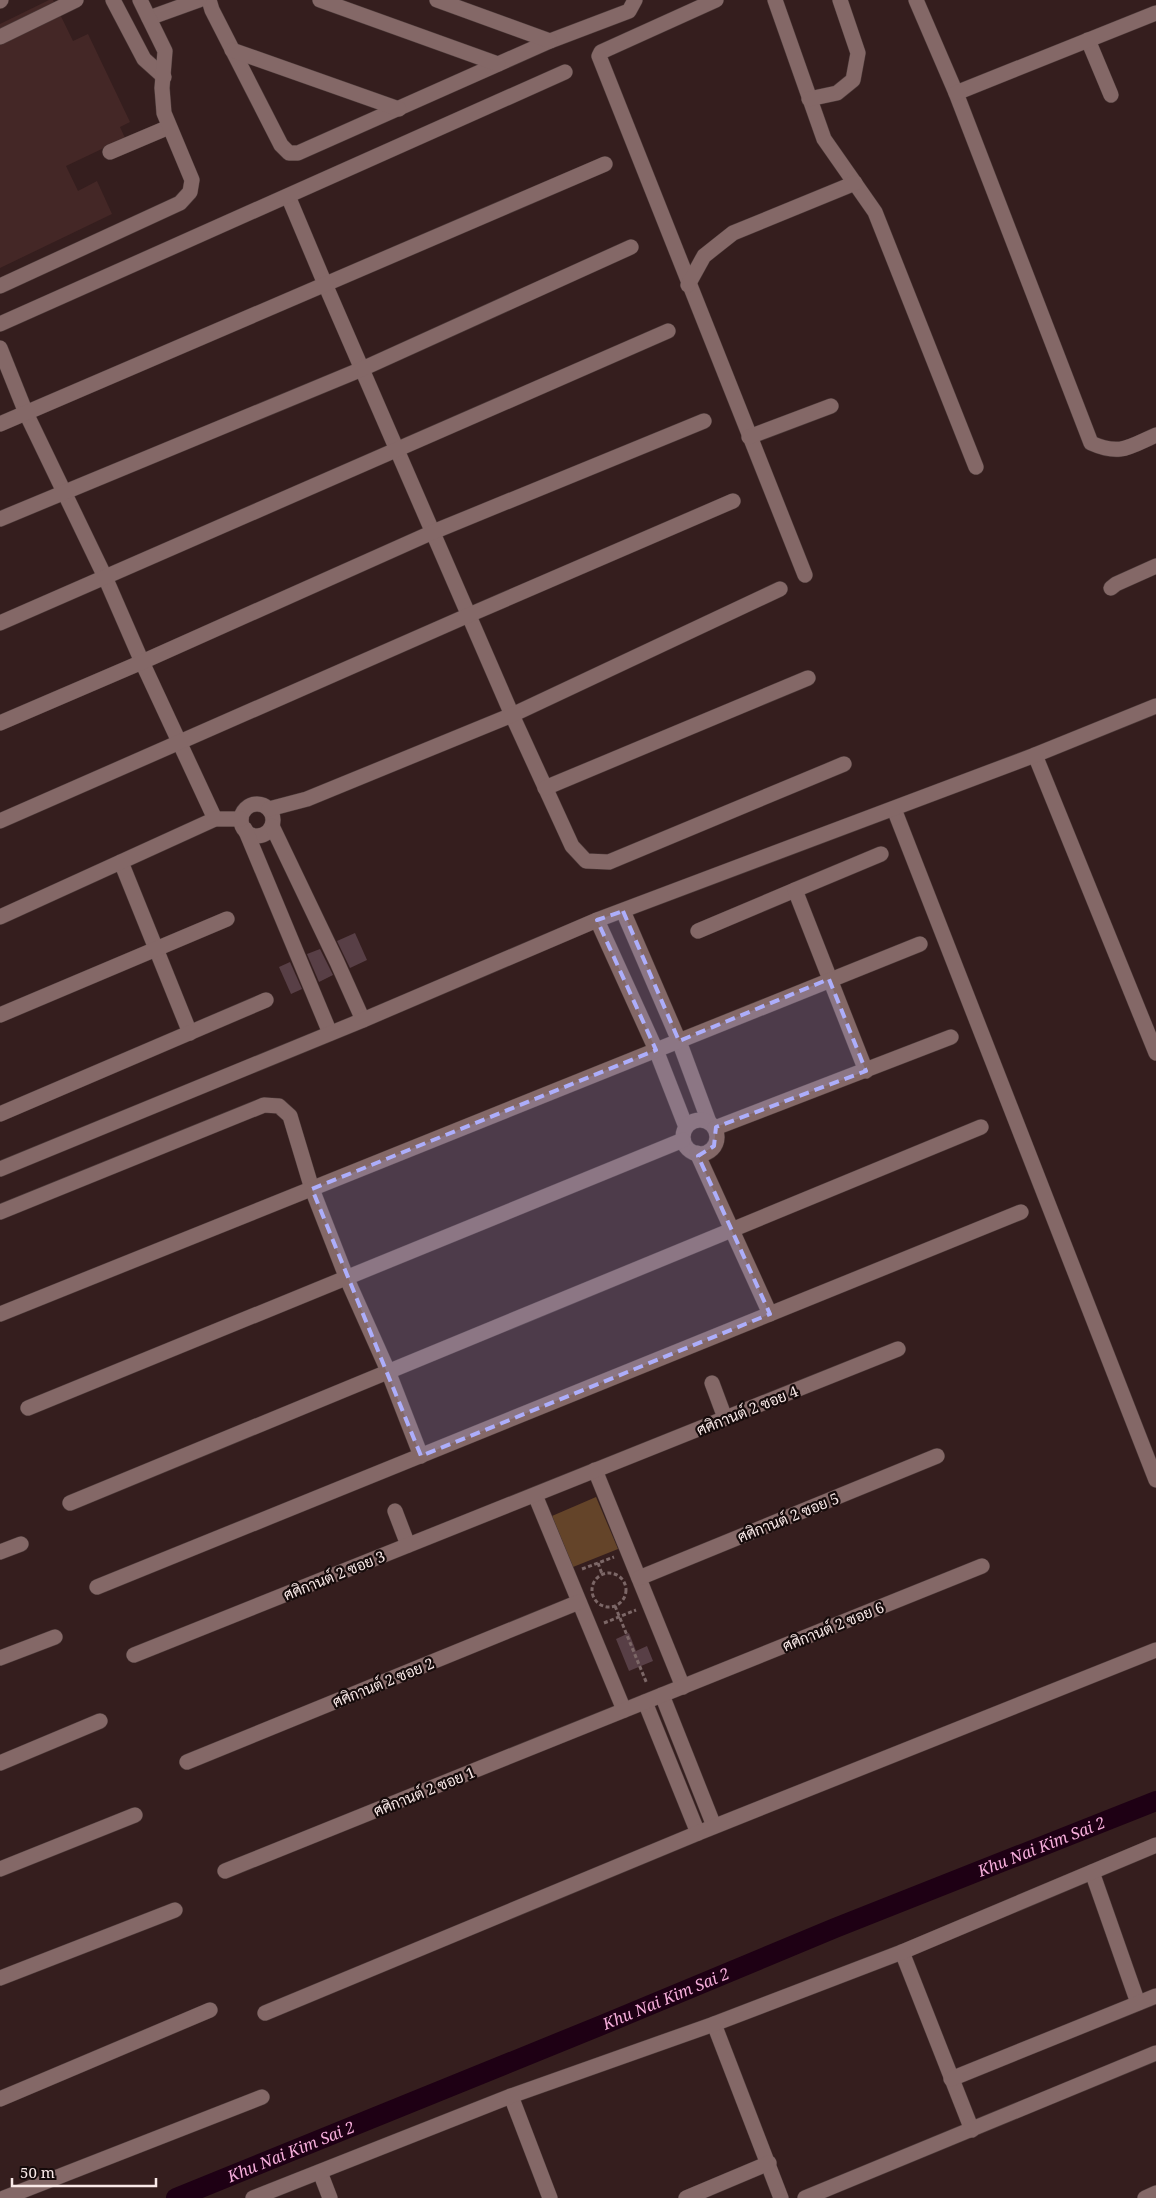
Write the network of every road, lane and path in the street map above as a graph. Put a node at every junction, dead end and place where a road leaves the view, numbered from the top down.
1 (76, 0) edge
2 (113, 0) edge
3 (140, 0) edge
4 (199, 0) edge
5 (209, 0) edge
6 (320, 0) edge
7 (437, 0) edge
8 (635, 0) edge
9 (716, 0) edge
10 (775, 0) edge
11 (840, 0) edge
12 (916, 0) edge
13 (1156, 13) edge
14 (149, 18) junction
15 (0, 37) edge
16 (1088, 40) junction
17 (550, 41) junction
18 (232, 50) junction
19 (498, 64) junction
20 (565, 72) dead end
21 (164, 77) junction
22 (956, 93) junction
23 (1111, 95) dead end
24 (809, 99) junction
25 (399, 109) junction
26 (169, 127) junction
27 (110, 152) dead end
28 (605, 164) dead end
29 (855, 183) junction
30 (288, 196) junction
31 (631, 248) dead end
32 (324, 284) junction
33 (688, 285) junction
34 (0, 286) edge
35 (0, 324) edge
36 (668, 331) dead end
37 (0, 348) edge
38 (362, 369) junction
39 (831, 406) dead end
40 (26, 413) junction
41 (704, 421) dead end
42 (0, 424) edge
43 (1156, 435) edge
44 (749, 437) junction
45 (397, 451) junction
46 (976, 468) dead end
47 (65, 491) junction
48 (733, 501) dead end
49 (0, 519) edge
50 (433, 532) junction
51 (1156, 566) edge
52 (805, 575) dead end
53 (105, 576) junction
54 (1111, 588) dead end
55 (780, 589) dead end
56 (468, 615) junction
57 (0, 623) edge
58 (142, 662) junction
59 (808, 678) dead end
60 (1156, 706) edge
61 (512, 715) junction
62 (0, 723) edge
63 (180, 742) junction
64 (1035, 754) junction
65 (844, 764) dead end
66 (545, 788) junction
67 (269, 809) junction
68 (894, 809) junction
69 (216, 819) junction
70 (0, 821) edge
71 (243, 824) junction
72 (272, 826) junction
73 (881, 854) dead end
74 (120, 862) junction
75 (795, 890) junction
76 (622, 911) junction
77 (0, 917) edge
78 (227, 919) dead end
79 (597, 920) junction
80 (698, 931) dead end
81 (920, 944) dead end
82 (156, 949) junction
83 (829, 979) junction
84 (266, 1000) dead end
85 (0, 1016) edge
86 (363, 1020) junction
87 (190, 1033) junction
88 (330, 1033) junction
89 (951, 1037) dead end
90 (679, 1041) junction
91 (656, 1050) junction
92 (1156, 1053) edge
93 (866, 1070) junction
94 (0, 1114) edge
95 (712, 1125) junction
96 (981, 1126) dead end
97 (685, 1134) junction
98 (697, 1153) junction
99 (0, 1169) edge
100 (312, 1189) junction
101 (0, 1212) edge
102 (1021, 1212) dead end
103 (731, 1229) junction
104 (347, 1279) junction
105 (0, 1314) edge
106 (770, 1314) junction
107 (898, 1349) dead end
108 (388, 1371) junction
109 (712, 1383) dead end
110 (28, 1408) dead end
111 (725, 1418) junction
112 (421, 1456) junction
113 (937, 1456) dead end
114 (595, 1470) junction
115 (1156, 1480) edge
116 (534, 1495) junction
117 (70, 1503) dead end
118 (395, 1511) dead end
119 (21, 1544) dead end
120 (408, 1546) junction
121 (628, 1551) junction
122 (0, 1552) edge
123 (598, 1563) junction
124 (982, 1566) dead end
125 (602, 1574) junction
126 (568, 1575) junction
127 (639, 1578) junction
128 (96, 1587) dead end
129 (579, 1602) junction
130 (650, 1605) junction
131 (615, 1606) junction
132 (620, 1616) junction
133 (590, 1628) junction
134 (54, 1637) dead end
135 (1155, 1652) edge
136 (134, 1656) dead end
137 (0, 1658) edge
138 (683, 1686) junction
139 (653, 1699) junction
140 (624, 1710) junction
141 (100, 1721) dead end
142 (187, 1762) dead end
143 (0, 1763) edge
144 (135, 1815) dead end
145 (714, 1826) junction
146 (698, 1833) junction
147 (1156, 1845) edge
148 (0, 1869) edge
149 (225, 1871) dead end
150 (1092, 1872) junction
151 (175, 1910) dead end
152 (902, 1952) junction
153 (0, 1978) edge
154 (1156, 1996) edge
155 (1138, 2003) junction
156 (210, 2010) dead end
157 (265, 2013) dead end
158 (714, 2024) junction
159 (1156, 2053) edge
160 (952, 2079) junction
161 (511, 2096) junction
162 (262, 2097) dead end
163 (0, 2099) edge
164 (972, 2130) junction
165 (769, 2163) junction
166 (320, 2172) junction
167 (1156, 2193) edge
168 (4, 2198) edge
169 (254, 2198) edge
170 (330, 2198) edge
171 (550, 2198) edge
172 (686, 2198) edge
173 (781, 2198) edge
174 (806, 2198) edge
175 (1145, 2198) edge

1 - 15 street
2 - 21 street
3 - 14 street
4 - 14 street
5 - 18 street
6 - 19 street
7 - 17 street
8 - 17 street
9 - 33 street
10 - 24 street
11 - 24 street
12 - 22 street
13 - 16 street
14 - 21 street
16 - 22 street
16 - 23 street
17 - 19 street
18 - 25 street
18 - 25 street
19 - 25 street
20 - 30 street
21 - 26 street
22 - 43 street
24 - 29 street
26 - 27 street
26 - 34 street
28 - 32 street
29 - 33 street
29 - 46 street
30 - 32 street
30 - 35 street
31 - 38 street
32 - 38 street
32 - 40 street
33 - 44 street
36 - 45 street
37 - 40 street
38 - 45 street
38 - 47 street
39 - 44 street
40 - 42 street
40 - 47 street
41 - 50 street
44 - 52 street
45 - 50 street
45 - 53 street
47 - 49 street
47 - 53 street
48 - 56 street
50 - 56 street
50 - 58 street
51 - 54 street
53 - 57 street
53 - 58 street
55 - 61 street
56 - 61 street
56 - 63 street
58 - 62 street
58 - 63 street
59 - 66 street
60 - 64 street
61 - 66 street
61 - 67 street
63 - 69 street
63 - 70 street
64 - 68 street
64 - 92 street
65 - 66 street
67 - 71 street
67 - 72 street
68 - 76 street
68 - 115 street
69 - 71 street
69 - 74 street
71 - 72 street
71 - 88 street
72 - 86 street
73 - 75 street
74 - 77 street
74 - 82 street
75 - 80 street
75 - 83 street
76 - 79 street
76 - 90 street
78 - 82 street
79 - 86 street
79 - 91 street
81 - 83 street
82 - 85 street
82 - 87 street
83 - 90 street
83 - 93 street
84 - 87 street
86 - 88 street
87 - 94 street
88 - 99 street
89 - 93 street
90 - 91 street
90 - 95 street
91 - 97 street
91 - 100 street
93 - 95 street
95 - 97 street
95 - 98 street
96 - 103 street
97 - 98 street
97 - 104 street
98 - 103 street
100 - 101 street
100 - 104 street
100 - 105 street
102 - 106 street
103 - 106 street
103 - 108 street
104 - 108 street
104 - 110 street
106 - 112 street
107 - 111 street, ศศิกานต์ 2 ซอย 4
108 - 112 street
108 - 117 street
109 - 111 street
111 - 114 street, ศศิกานต์ 2 ซอย 4
112 - 128 street
113 - 127 street, ศศิกานต์ 2 ซอย 5
114 - 116 street, ศศิกานต์ 2 ซอย 4
114 - 121 street
116 - 120 street, ศศิกานต์ 2 ซอย 3
116 - 126 street
118 - 120 street
119 - 122 street
120 - 136 street, ศศิกานต์ 2 ซอย 3
121 - 123 path
121 - 127 street
123 - 125 path
123 - 126 path
124 - 138 street, ศศิกานต์ 2 ซอย 6
125 - 131 path
125 - 131 path
126 - 129 street
127 - 130 street
129 - 133 street
129 - 142 street, ศศิกานต์ 2 ซอย 2
130 - 132 path
130 - 138 street
131 - 132 path
132 - 133 path
132 - 139 path
133 - 140 street
134 - 137 street
135 - 145 street
138 - 139 street, ศศิกานต์ 2 ซอย 6
139 - 140 street, ศศิกานต์ 2 ซอย 1
139 - 145 street
139 - 146 street
140 - 149 street, ศศิกานต์ 2 ซอย 1
141 - 143 street
144 - 148 street
145 - 146 street
146 - 157 street
147 - 150 street
150 - 152 street
150 - 155 street
151 - 153 street
152 - 158 street
152 - 160 street
154 - 155 street
155 - 160 street
156 - 163 street
158 - 161 street
158 - 165 street
159 - 164 street
160 - 164 street
161 - 166 street
161 - 171 street
162 - 168 street
164 - 174 street
165 - 172 street
165 - 173 street
166 - 169 street
166 - 170 street
167 - 175 street

